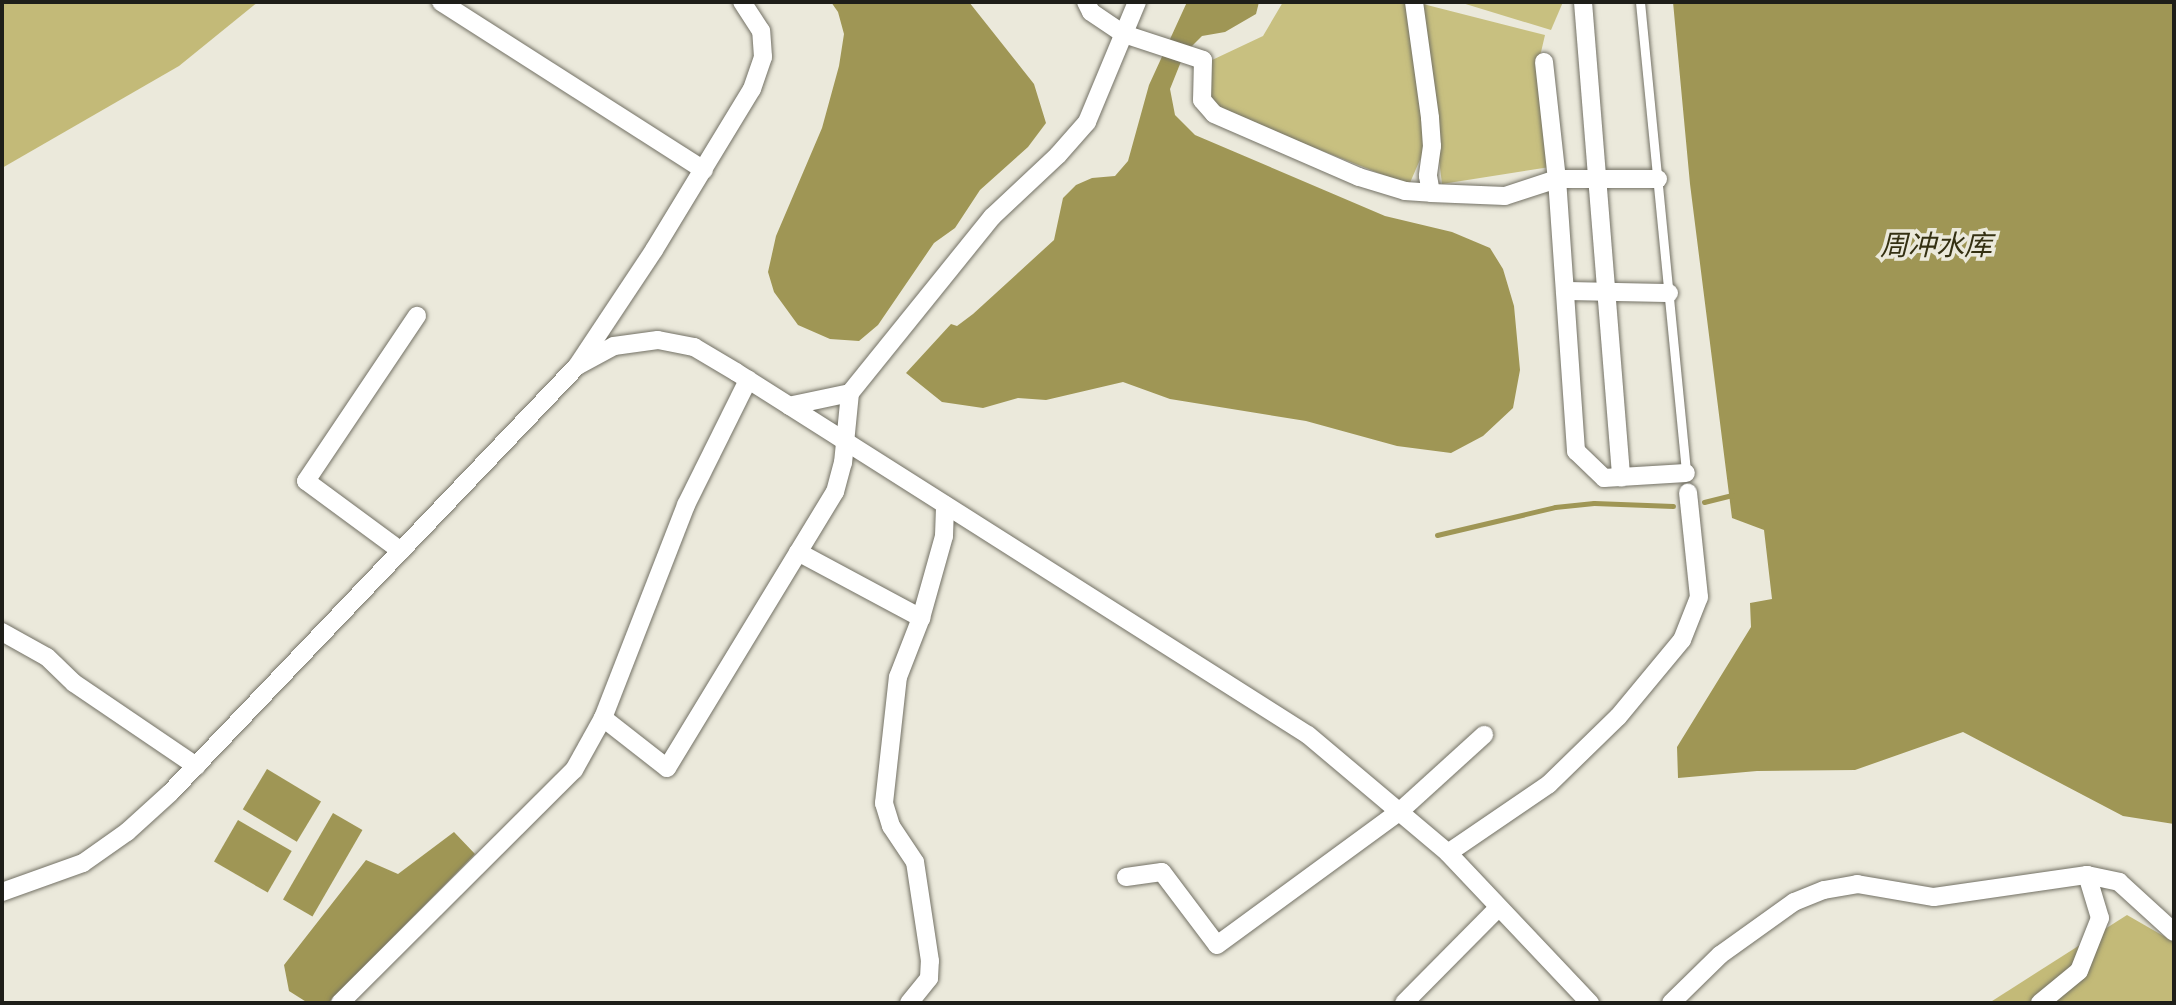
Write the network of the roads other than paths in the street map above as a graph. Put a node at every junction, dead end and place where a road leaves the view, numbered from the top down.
1 (441, 2) edge
2 (742, 2) edge
3 (1086, 2) edge
4 (1137, 2) edge
5 (1414, 2) edge
6 (1583, 2) edge
7 (1640, 2) edge
8 (1124, 34) junction
9 (1544, 62) dead end
10 (704, 170) junction
11 (1557, 179) junction
12 (1596, 179) junction
13 (1658, 179) junction
14 (1431, 193) junction
15 (1565, 291) junction
16 (1605, 292) junction
17 (1669, 293) junction
18 (417, 316) dead end
19 (577, 366) junction
20 (748, 380) junction
21 (850, 393) junction
22 (789, 406) junction
23 (844, 441) junction
24 (1686, 473) junction
25 (1621, 477) junction
26 (1688, 493) joint
27 (945, 505) junction
28 (401, 551) junction
29 (798, 552) junction
30 (921, 618) junction
31 (2, 632) edge
32 (603, 718) junction
33 (1484, 735) dead end
34 (196, 766) junction
35 (1399, 812) junction
36 (1448, 853) junction
37 (2087, 875) junction
38 (1126, 877) dead end
39 (2, 892) edge
40 (1498, 908) junction
41 (2174, 932) edge
42 (340, 1003) edge
43 (909, 1003) edge
44 (1404, 1003) edge
45 (1590, 1003) edge
46 (1671, 1003) edge
47 (2040, 1003) edge

1 - 10 street
2 - 10 street
3 - 8 street
4 - 8 street
5 - 14 street
6 - 12 street
7 - 13 lane
8 - 14 street
8 - 21 street
9 - 11 street
10 - 19 street
11 - 12 street
11 - 14 street
11 - 15 street
12 - 13 street
12 - 16 street
13 - 17 lane
15 - 16 street
15 - 25 street
16 - 17 street
16 - 25 street
17 - 24 lane
18 - 28 street
19 - 20 street
19 - 28 street
20 - 22 street
20 - 32 street
21 - 22 street
21 - 23 street
22 - 23 street
23 - 27 street
23 - 29 street
24 - 25 street
24 - 26 lane
26 - 36 street
27 - 30 street
27 - 35 street
28 - 34 street
29 - 30 street
29 - 32 street
30 - 43 street
31 - 34 street
32 - 42 street
33 - 35 street
34 - 39 street
35 - 36 street
35 - 38 street
36 - 40 street
37 - 41 street
37 - 46 street
37 - 47 street
40 - 44 street
40 - 45 street

